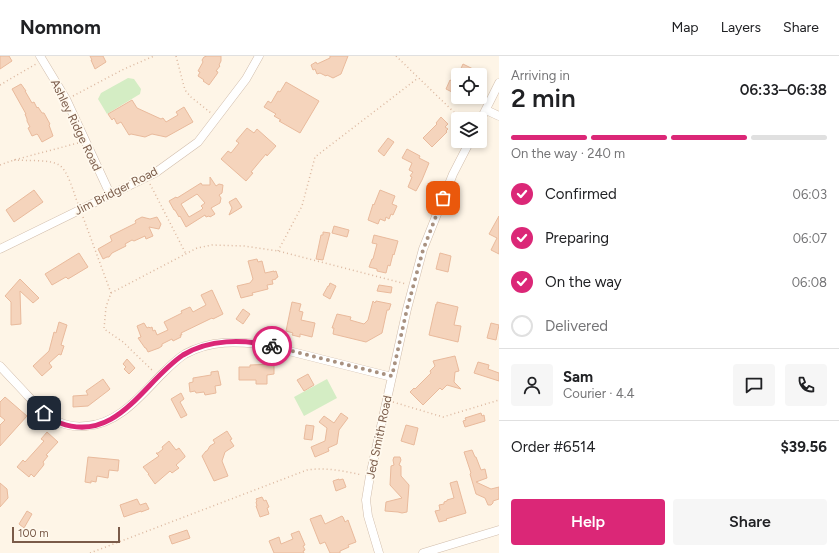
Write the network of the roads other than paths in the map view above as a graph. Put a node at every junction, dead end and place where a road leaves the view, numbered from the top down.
1 (259, 56) edge
2 (42, 58) edge
3 (499, 83) edge
4 (486, 110) joint
5 (499, 116) edge
6 (466, 148) edge
7 (110, 194) junction
8 (0, 249) edge
9 (0, 366) edge
10 (392, 376) junction
11 (499, 530) edge
12 (379, 553) edge
13 (423, 553) edge

1 - 7 street, Jim Bridger Road
2 - 7 street, Ashley Ridge Road
3 - 4 street
4 - 5 street
6 - 10 street, Jed Smith Road
7 - 8 street, Jim Bridger Road
9 - 10 street
10 - 12 street, Jed Smith Road
11 - 13 street

